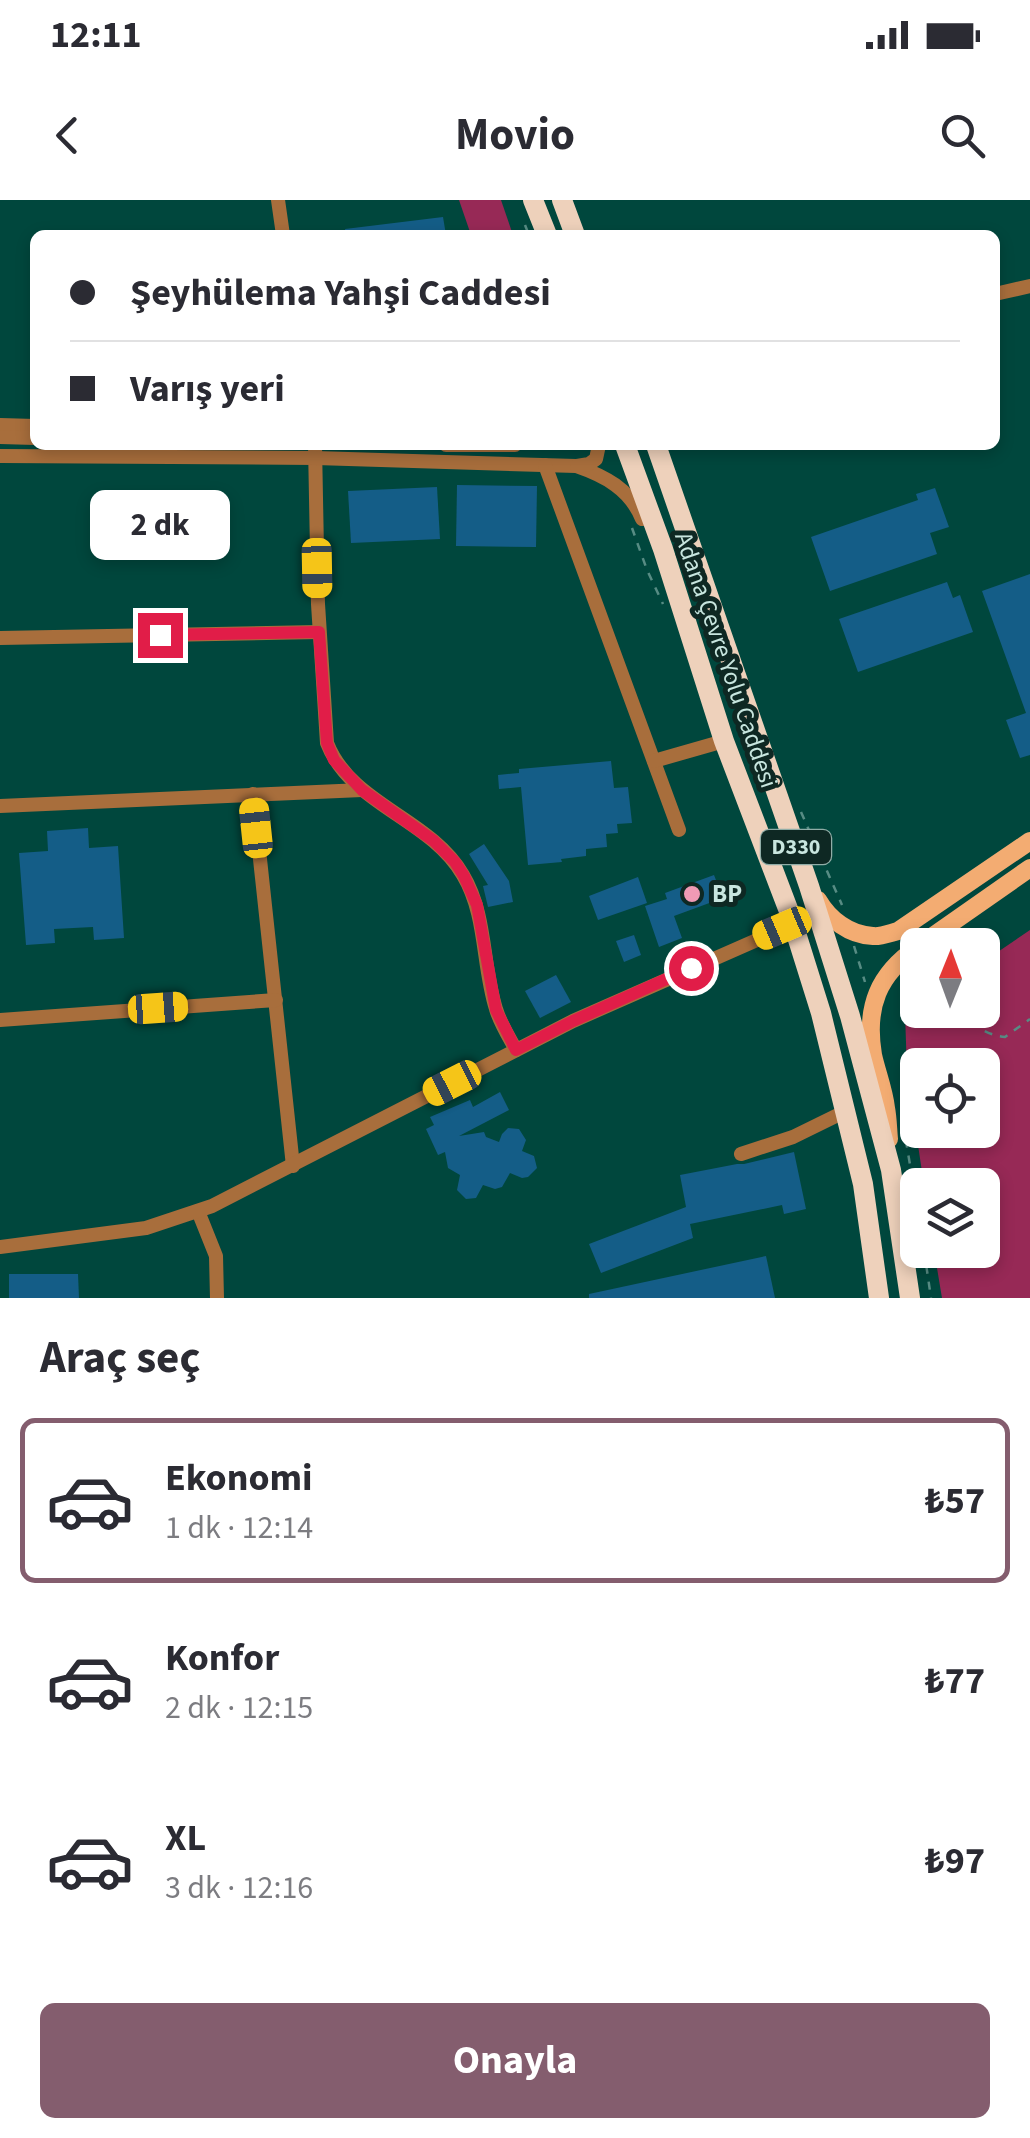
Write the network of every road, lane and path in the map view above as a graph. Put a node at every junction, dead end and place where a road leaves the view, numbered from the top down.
1 (278, 200) edge
2 (533, 200) edge
3 (562, 200) edge
4 (282, 230) edge
5 (544, 230) edge
6 (574, 230) edge
7 (1030, 286) edge
8 (1000, 293) edge
9 (0, 425) edge
10 (30, 426) edge
11 (0, 438) edge
12 (30, 438) edge
13 (598, 450) edge
14 (627, 450) edge
15 (658, 450) edge
16 (315, 452) edge
17 (0, 456) edge
18 (544, 465) junction
19 (576, 466) junction
20 (630, 522) dead end
21 (663, 549) junction
22 (665, 610) dead end
23 (319, 632) junction
24 (0, 638) edge
25 (724, 741) junction
26 (654, 761) junction
27 (362, 790) junction
28 (253, 794) junction
29 (0, 806) edge
30 (679, 830) dead end
31 (1030, 841) edge
32 (1030, 868) edge
33 (809, 886) junction
34 (793, 924) junction
35 (945, 928) edge
36 (900, 961) edge
37 (276, 1000) junction
38 (1030, 1019) edge
39 (0, 1020) edge
40 (978, 1028) edge
41 (516, 1050) junction
42 (846, 1111) junction
43 (741, 1154) dead end
44 (293, 1166) junction
45 (891, 1170) junction
46 (900, 1203) edge
47 (198, 1210) junction
48 (0, 1247) edge
49 (913, 1268) edge
50 (919, 1268) edge
51 (217, 1298) edge
52 (879, 1298) edge
53 (912, 1298) edge
54 (931, 1298) edge

1 - 4 street
2 - 5 highway
3 - 6 highway
7 - 8 street
9 - 10 street
11 - 12 street
13 - 19 street
14 - 21 highway, Adana Çevre Yolu Caddesi / D330
15 - 33 highway, Adana Çevre Yolu Caddesi / D330
16 - 17 street
16 - 18 street
16 - 23 street
18 - 19 street
18 - 26 street
19 - 21 street
20 - 22 path
21 - 25 highway, Adana Çevre Yolu Caddesi / D330
23 - 24 street
23 - 27 street
25 - 26 street
25 - 34 highway, Adana Çevre Yolu Caddesi / D330
26 - 30 street
27 - 28 street
27 - 41 street
28 - 29 street
28 - 37 street
31 - 33 main road
32 - 35 main road
33 - 45 highway, Adana Çevre Yolu Caddesi / D330
34 - 41 street
34 - 42 highway, Adana Çevre Yolu Caddesi / D330
36 - 45 main road
37 - 39 street
37 - 44 street
38 - 40 path
41 - 44 street
42 - 43 street
42 - 52 highway, Adana Çevre Yolu Caddesi / D330
44 - 47 street
45 - 46 highway, Adana Çevre Yolu Caddesi / D330
47 - 48 street
47 - 51 street
49 - 53 highway, D330
50 - 54 path

